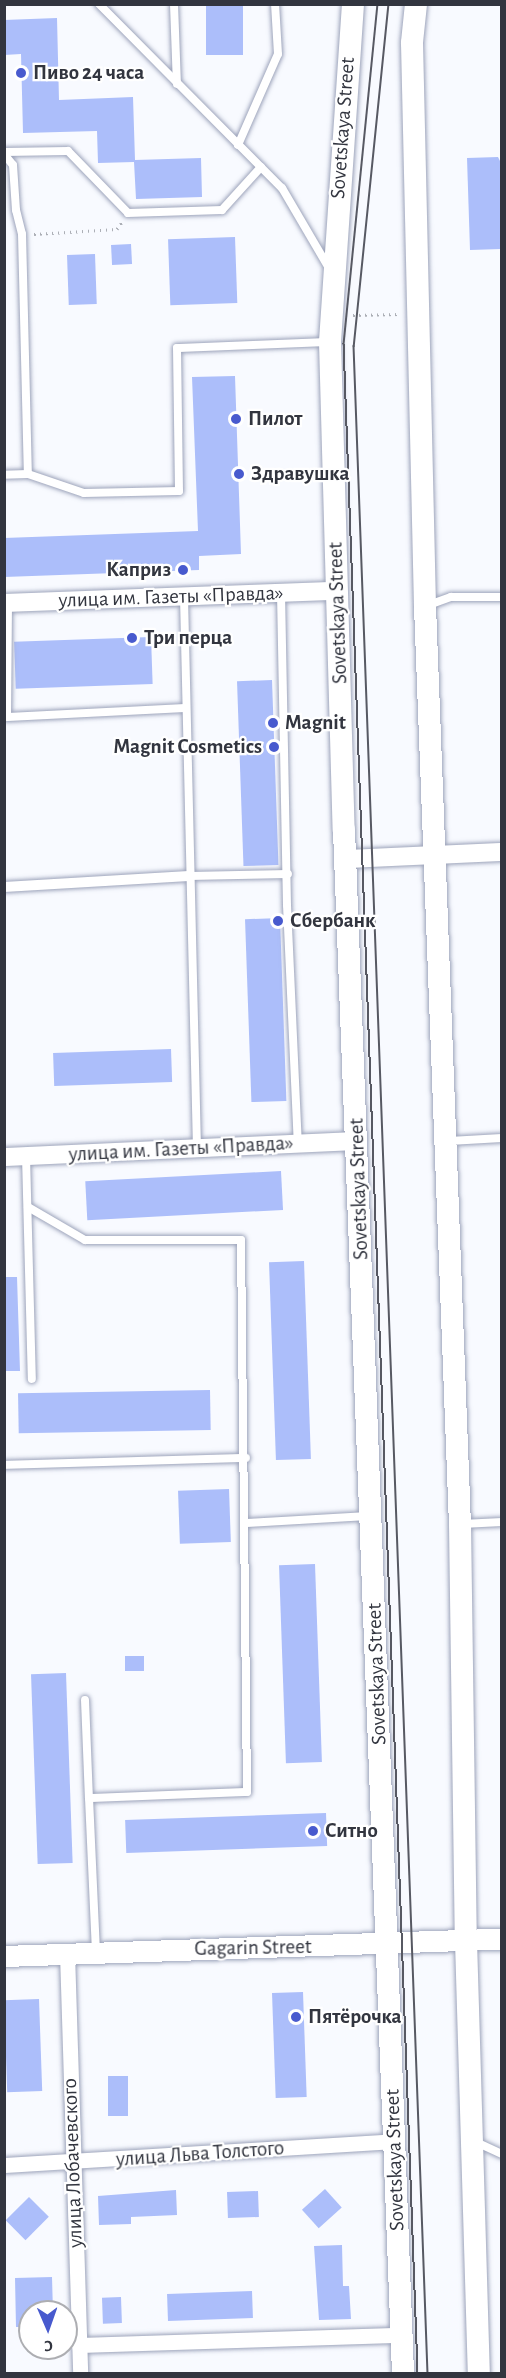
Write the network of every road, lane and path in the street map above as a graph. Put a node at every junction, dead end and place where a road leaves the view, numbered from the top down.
1 (99, 4) edge
2 (174, 4) edge
3 (275, 4) edge
4 (353, 4) edge
5 (416, 4) edge
6 (177, 84) junction
7 (238, 145) junction
8 (4, 153) edge
9 (261, 167) junction
10 (128, 213) junction
11 (22, 234) junction
12 (333, 277) junction
13 (405, 314) dead end
14 (347, 315) dead end
15 (330, 342) junction
16 (28, 474) junction
17 (4, 475) edge
18 (337, 591) junction
19 (282, 593) junction
20 (184, 597) junction
21 (501, 597) edge
22 (6, 603) edge
23 (424, 606) junction
24 (186, 708) junction
25 (501, 852) edge
26 (437, 854) junction
27 (346, 858) junction
28 (288, 874) junction
29 (189, 876) junction
30 (4, 887) edge
31 (501, 1138) edge
32 (358, 1141) junction
33 (445, 1141) junction
34 (298, 1143) junction
35 (197, 1148) junction
36 (26, 1156) junction
37 (4, 1157) edge
38 (28, 1207) junction
39 (32, 1379) dead end
40 (246, 1458) junction
41 (4, 1465) edge
42 (370, 1516) junction
43 (501, 1522) edge
44 (247, 1523) junction
45 (460, 1524) junction
46 (85, 1700) dead end
47 (89, 1798) junction
48 (501, 1939) edge
49 (466, 1941) junction
50 (387, 1944) junction
51 (96, 1952) junction
52 (68, 1953) junction
53 (4, 1956) edge
54 (471, 2140) junction
55 (395, 2141) junction
56 (501, 2154) edge
57 (74, 2164) junction
58 (4, 2165) edge
59 (402, 2335) junction
60 (79, 2345) junction
61 (80, 2373) edge
62 (403, 2373) edge
63 (479, 2373) edge

1 - 6 lane
2 - 6 lane
3 - 7 lane
4 - 12 main road, Sovetskaya Street
5 - 23 main road
6 - 7 lane
7 - 9 lane
8 - 10 lane
8 - 11 lane
9 - 10 lane
9 - 12 lane
10 - 11 path
11 - 16 lane
12 - 15 main road, Sovetskaya Street
13 - 14 path
15 - 16 lane
15 - 18 main road, Sovetskaya Street
16 - 17 lane
18 - 19 street, улица им. Газеты «Правда»
18 - 27 main road, Sovetskaya Street
19 - 20 street, улица им. Газеты «Правда»
19 - 28 lane
20 - 22 street, улица им. Газеты «Правда»
20 - 24 lane
21 - 23 lane
22 - 24 lane
23 - 26 main road
24 - 29 lane
25 - 26 street
26 - 27 street
26 - 33 main road
27 - 32 main road, Sovetskaya Street
28 - 29 lane
28 - 34 lane
29 - 30 street
29 - 35 lane
31 - 33 lane
32 - 34 street, улица им. Газеты «Правда»
32 - 42 main road, Sovetskaya Street
33 - 45 main road
34 - 35 street, улица им. Газеты «Правда»
35 - 36 street, улица им. Газеты «Правда»
36 - 37 street, улица им. Газеты «Правда»
36 - 38 lane
38 - 39 lane
38 - 40 lane
40 - 41 lane
40 - 44 lane
42 - 44 lane
42 - 50 main road, Sovetskaya Street
43 - 45 lane
44 - 47 lane
45 - 49 main road
46 - 47 lane
47 - 51 lane
48 - 49 main road, Gagarin Street
49 - 50 main road, Gagarin Street
49 - 54 main road
50 - 51 main road, Gagarin Street
50 - 55 main road, Sovetskaya Street
51 - 52 main road, Gagarin Street
52 - 53 main road, Gagarin Street
52 - 57 street, улица Лобачевского
54 - 56 lane
54 - 63 main road
55 - 57 street, улица Льва Толстого
55 - 59 main road, Sovetskaya Street
57 - 58 street, улица Льва Толстого
57 - 60 street, улица Лобачевского
59 - 60 street
59 - 62 main road, Sovetskaya Street
60 - 61 street, улица Лобачевского

